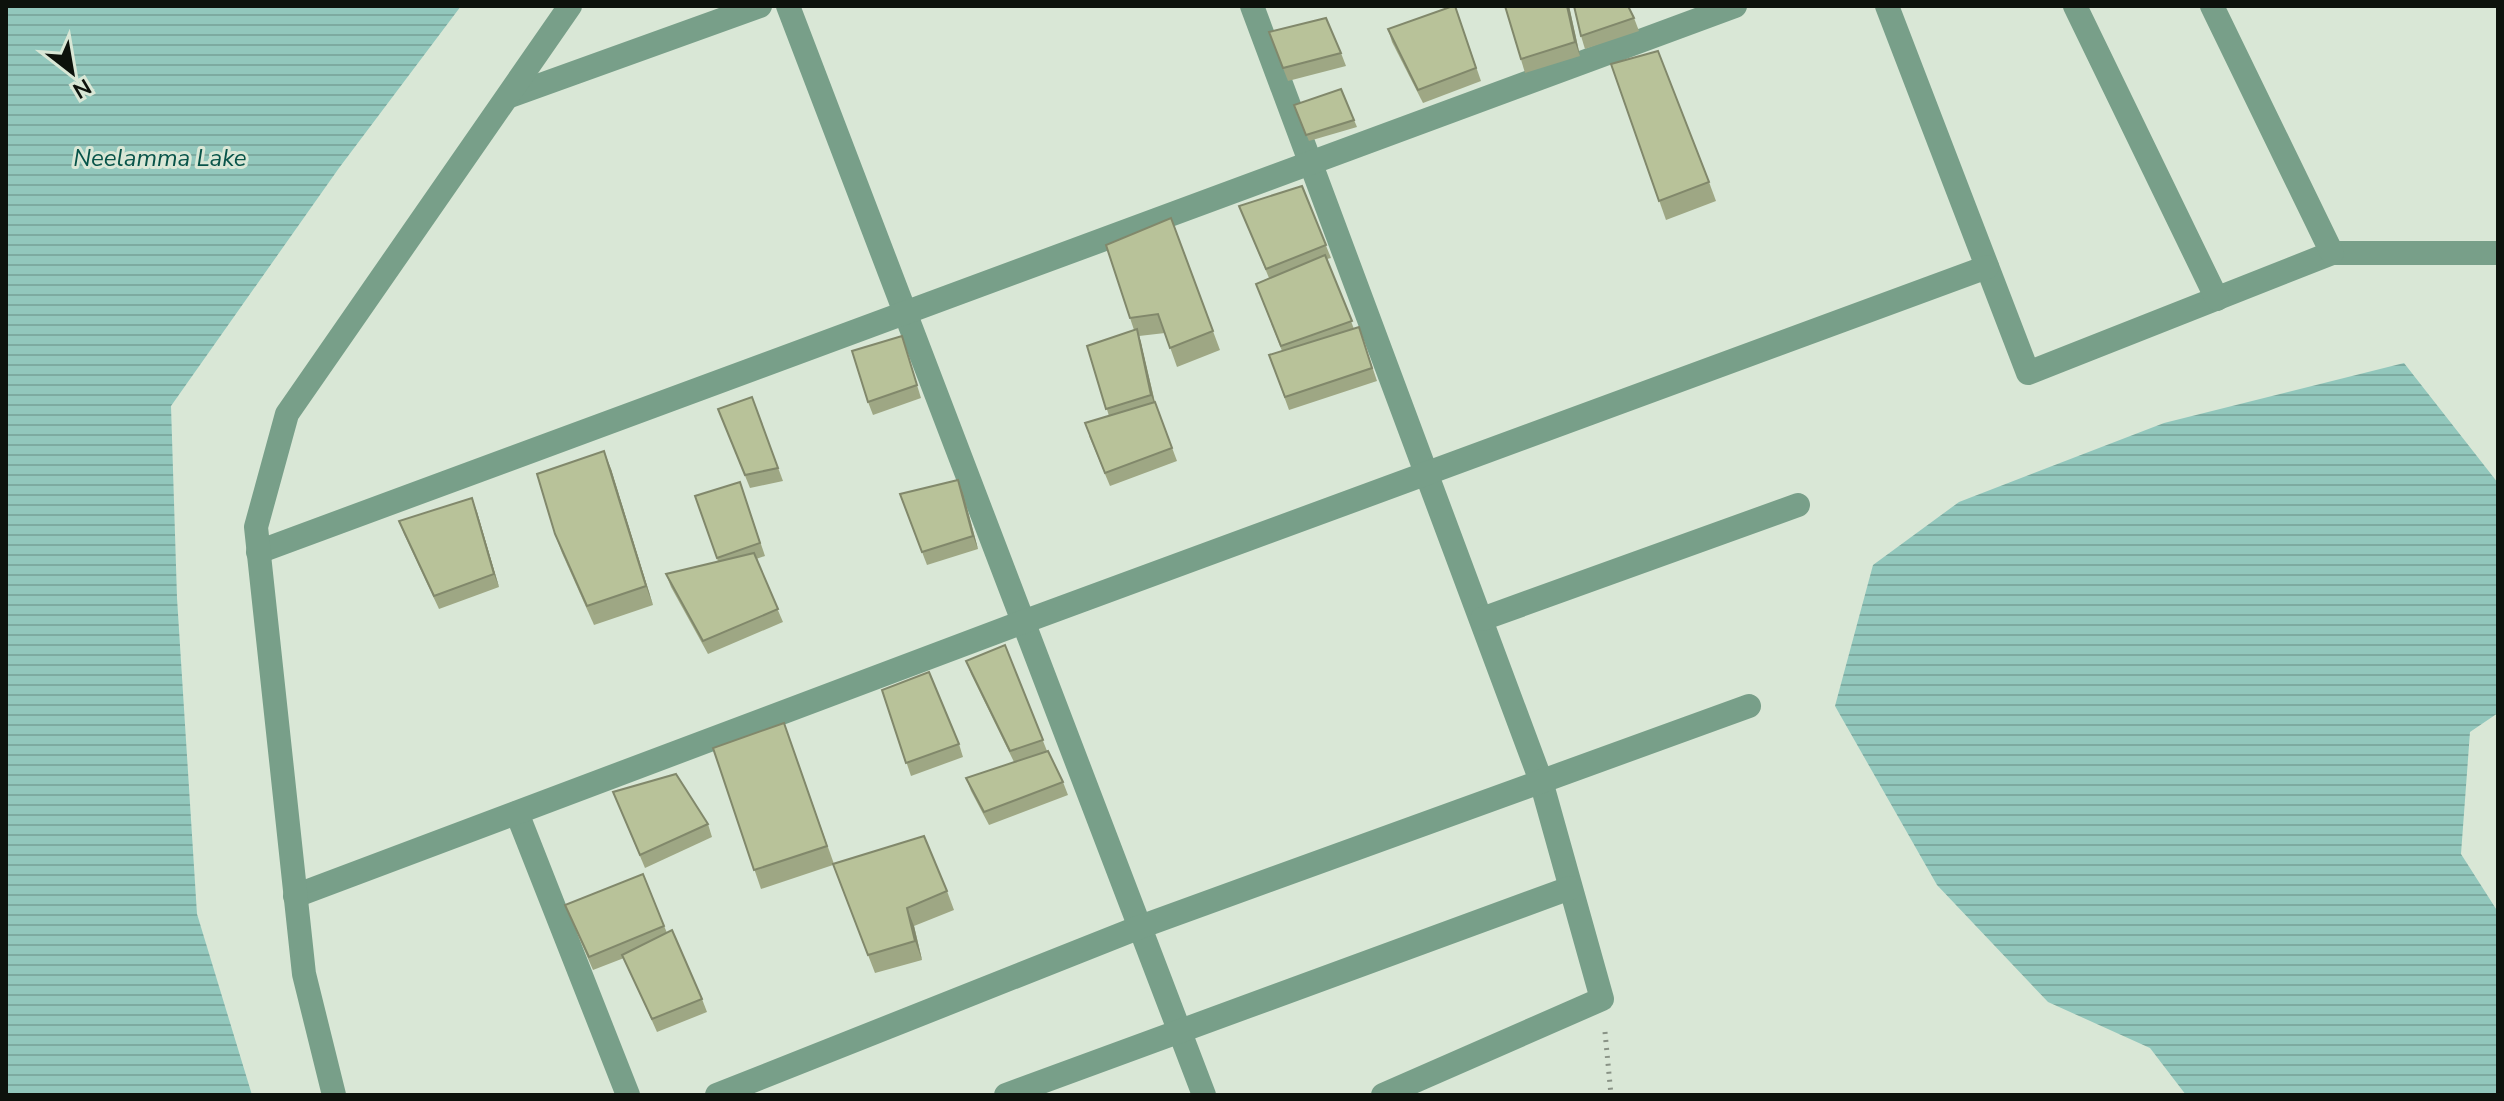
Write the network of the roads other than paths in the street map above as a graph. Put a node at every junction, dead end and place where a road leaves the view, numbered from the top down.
1 (570, 6) edge
2 (760, 6) edge
3 (788, 6) edge
4 (1252, 6) edge
5 (1735, 6) edge
6 (1887, 6) edge
7 (2075, 6) edge
8 (2212, 6) edge
9 (510, 96) junction
10 (1309, 164) junction
11 (2332, 253) junction
12 (2498, 253) edge
13 (1987, 267) junction
14 (2217, 299) junction
15 (906, 313) junction
16 (1428, 473) junction
17 (1798, 505) dead end
18 (258, 552) junction
19 (1482, 619) junction
20 (1023, 622) junction
21 (1749, 706) dead end
22 (1541, 781) junction
23 (517, 813) junction
24 (1570, 888) junction
25 (295, 896) junction
26 (1140, 927) junction
27 (1180, 1033) junction
28 (334, 1095) edge
29 (628, 1095) edge
30 (717, 1095) edge
31 (1006, 1095) edge
32 (1204, 1095) edge
33 (1383, 1095) edge

1 - 9 street
2 - 9 street
3 - 15 street
4 - 10 street
5 - 10 street
6 - 13 street
7 - 14 street
8 - 11 street
9 - 18 street
10 - 15 street
10 - 16 street
11 - 12 street
11 - 14 street
13 - 14 street
13 - 16 street
15 - 18 street
15 - 20 street
16 - 19 street
16 - 20 street
17 - 19 street
18 - 25 street
19 - 22 street
20 - 23 street
20 - 26 street
21 - 22 street
22 - 24 street
22 - 26 street
23 - 25 street
23 - 29 street
24 - 27 street
24 - 33 street
25 - 28 street
26 - 27 street
26 - 30 street
27 - 31 street
27 - 32 street

